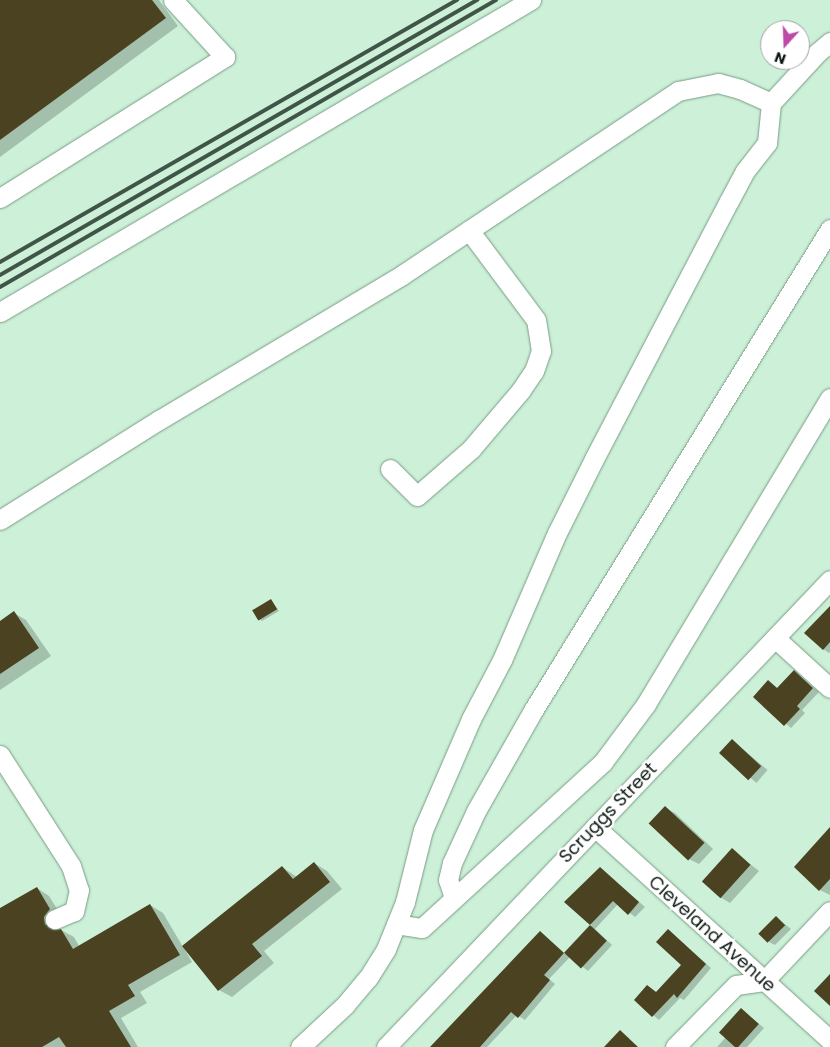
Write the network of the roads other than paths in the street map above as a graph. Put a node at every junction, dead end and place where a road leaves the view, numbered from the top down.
1 (173, 0) edge
2 (531, 0) edge
3 (830, 42) edge
4 (771, 103) junction
5 (0, 198) edge
6 (830, 229) edge
7 (469, 230) junction
8 (0, 312) edge
9 (830, 398) edge
10 (390, 469) dead end
11 (0, 520) edge
12 (830, 580) edge
13 (775, 638) junction
14 (830, 688) edge
15 (0, 755) edge
16 (6, 777) edge
17 (595, 827) junction
18 (454, 898) junction
19 (830, 912) edge
20 (55, 919) dead end
21 (396, 924) junction
22 (764, 980) junction
23 (830, 1040) edge
24 (300, 1047) edge
25 (386, 1047) edge
26 (675, 1047) edge

1 - 5 street
2 - 8 street
3 - 4 street
4 - 7 street
4 - 21 street
6 - 18 street
7 - 10 street
7 - 11 street
9 - 18 street
12 - 13 street, Scruggs Street
13 - 14 street
13 - 17 street, Scruggs Street
15 - 16 street
16 - 20 street
17 - 22 street, Cleveland Avenue
17 - 25 street, Scruggs Street
18 - 21 street
19 - 22 street
21 - 24 street
22 - 23 street, Cleveland Avenue
22 - 26 street

